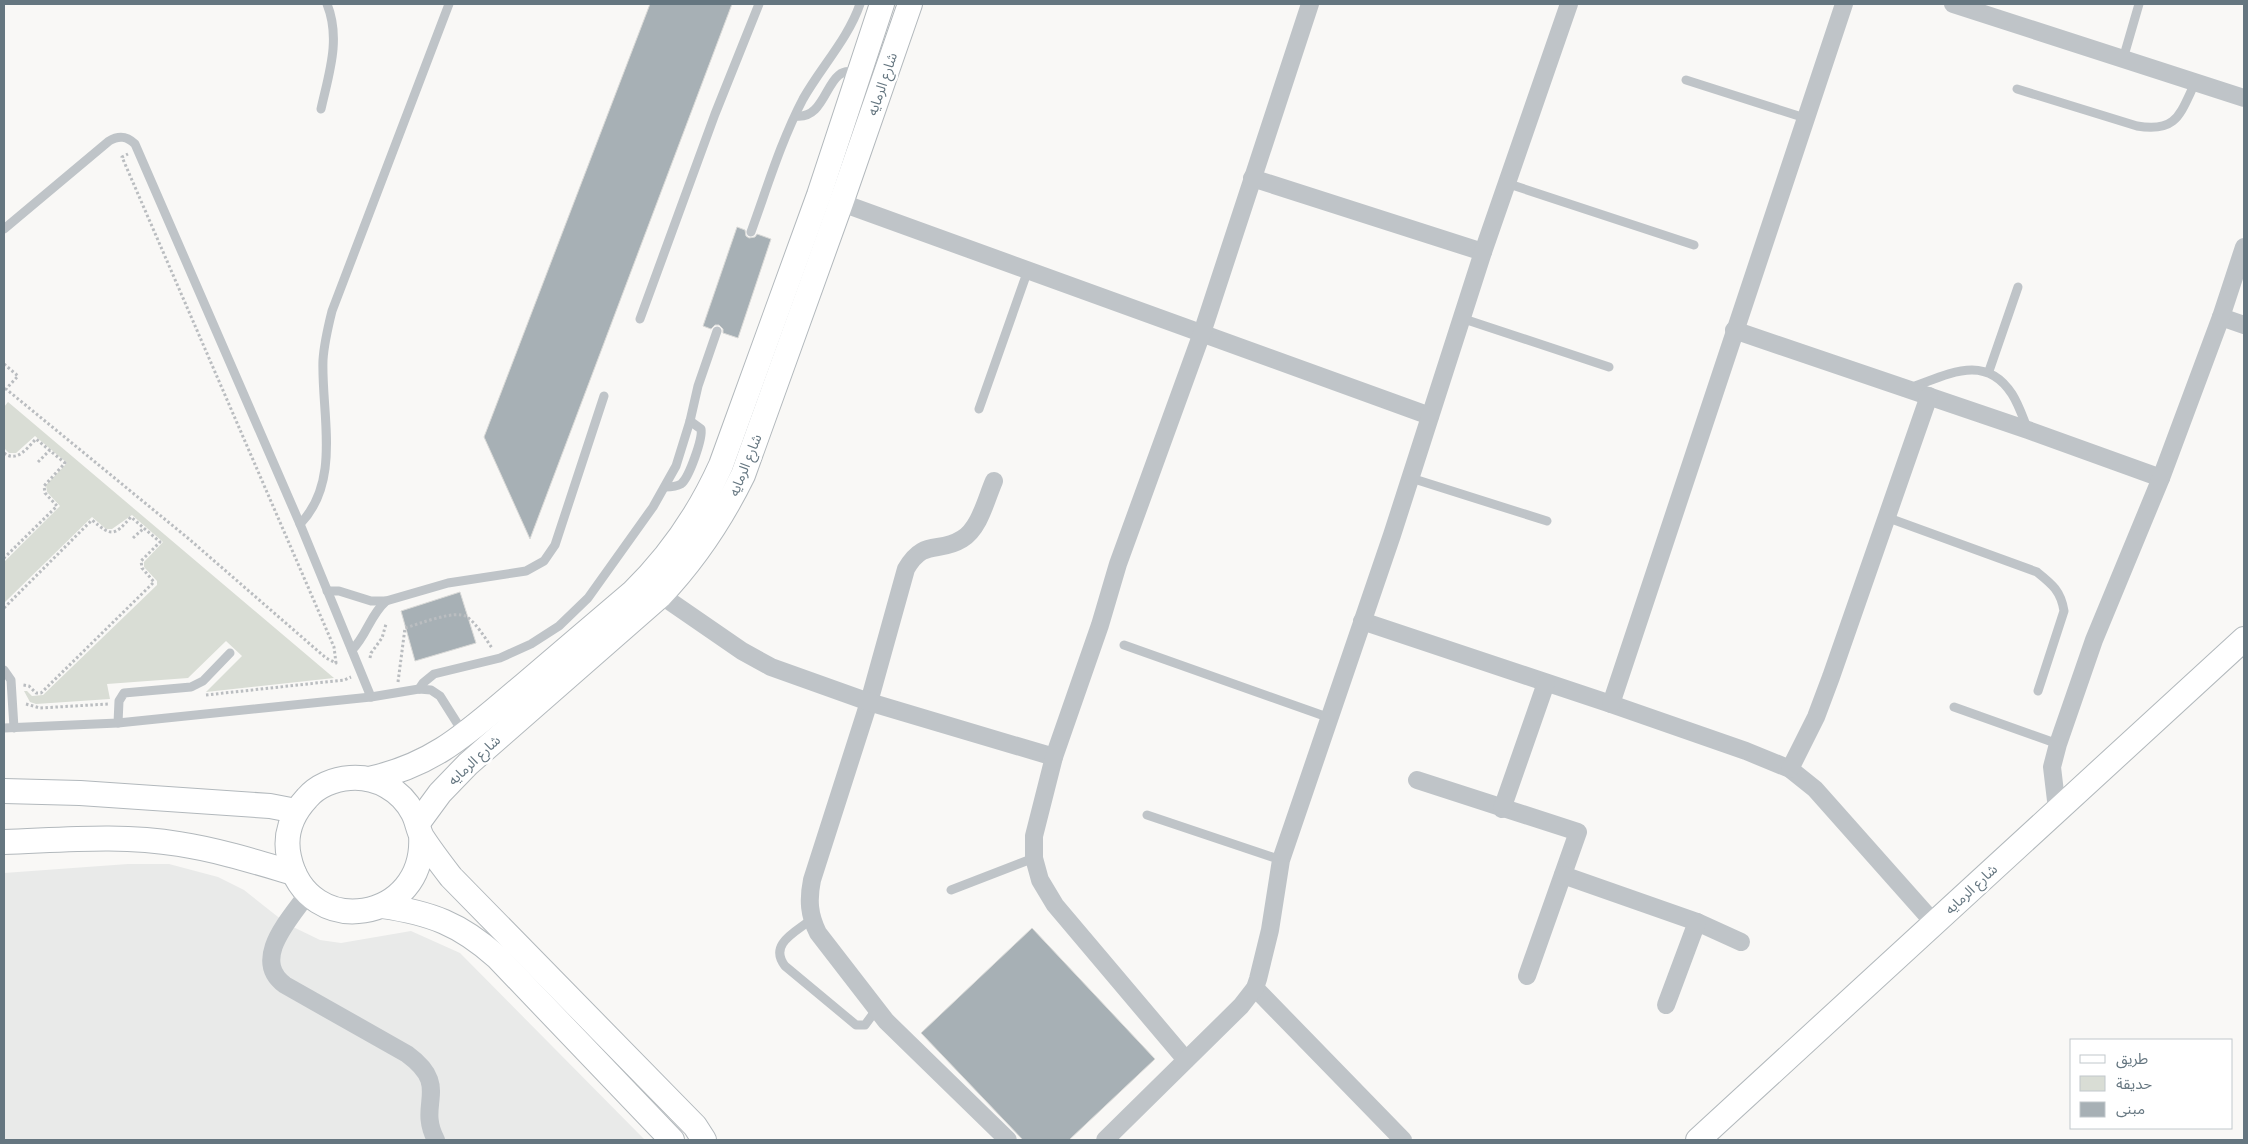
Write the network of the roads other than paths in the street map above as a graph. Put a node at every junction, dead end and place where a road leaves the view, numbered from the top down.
1 (327, 4) edge
2 (449, 4) edge
3 (758, 4) edge
4 (860, 4) edge
5 (882, 4) edge
6 (910, 4) edge
7 (1310, 4) edge
8 (1569, 4) edge
9 (1844, 4) edge
10 (1953, 4) edge
11 (2140, 4) edge
12 (2123, 59) junction
13 (858, 74) junction
14 (1686, 80) dead end
15 (2196, 81) junction
16 (2017, 89) dead end
17 (2244, 98) edge
18 (321, 109) dead end
19 (796, 116) junction
20 (1805, 118) junction
21 (1252, 178) junction
22 (1506, 183) junction
23 (818, 195) junction
24 (842, 203) junction
25 (4, 229) edge
26 (751, 232) dead end
27 (1694, 244) dead end
28 (2244, 247) edge
29 (1483, 252) junction
30 (1028, 270) junction
31 (2018, 286) dead end
32 (2222, 317) junction
33 (1461, 318) junction
34 (640, 319) dead end
35 (2244, 325) edge
36 (1734, 330) junction
37 (717, 331) dead end
38 (1202, 333) junction
39 (1609, 367) dead end
40 (1989, 371) junction
41 (1908, 389) junction
42 (604, 396) dead end
43 (1929, 396) junction
44 (979, 409) dead end
45 (1430, 416) junction
46 (690, 421) junction
47 (2028, 430) junction
48 (1411, 478) junction
49 (2161, 478) junction
50 (994, 481) dead end
51 (665, 487) junction
52 (1886, 517) junction
53 (1547, 521) dead end
54 (300, 524) junction
55 (652, 589) junction
56 (327, 592) junction
57 (386, 601) junction
58 (1362, 621) junction
59 (2244, 639) edge
60 (1124, 645) dead end
61 (352, 650) junction
62 (230, 653) dead end
63 (4, 670) edge
64 (1546, 683) junction
65 (419, 690) junction
66 (2038, 691) dead end
67 (371, 697) junction
68 (869, 702) junction
69 (1611, 704) junction
70 (1954, 707) dead end
71 (1330, 718) junction
72 (118, 723) junction
73 (4, 728) edge
74 (14, 728) junction
75 (465, 734) junction
76 (2058, 744) junction
77 (1054, 757) junction
78 (1790, 769) junction
79 (370, 779) junction
80 (1417, 780) dead end
81 (4, 791) edge
82 (1502, 809) junction
83 (2057, 809) junction
84 (296, 811) junction
85 (1147, 815) dead end
86 (419, 829) junction
87 (4, 842) edge
88 (1034, 858) junction
89 (1280, 860) junction
90 (294, 873) junction
91 (1564, 876) junction
92 (951, 890) dead end
93 (308, 893) junction
94 (382, 906) junction
95 (812, 919) junction
96 (1697, 922) junction
97 (1934, 923) junction
98 (1741, 942) dead end
99 (1527, 976) dead end
100 (1255, 988) junction
101 (1666, 1004) dead end
102 (876, 1010) junction
103 (1186, 1060) junction
104 (436, 1140) edge
105 (672, 1140) edge
106 (704, 1140) edge
107 (1008, 1140) edge
108 (1105, 1140) edge
109 (1403, 1140) edge
110 (1698, 1140) edge

1 - 18 lane
2 - 54 lane
3 - 34 lane
4 - 19 lane
5 - 13 street, شارع الرمايه
6 - 24 street, شارع الرمايه
7 - 21 street
8 - 22 street
9 - 20 street
10 - 12 street
11 - 12 lane
12 - 15 street
13 - 19 lane
13 - 23 street, شارع الرمايه
14 - 20 lane
15 - 16 lane
15 - 17 street
19 - 26 lane
20 - 36 street
21 - 29 street
21 - 38 street
22 - 27 lane
22 - 29 street
23 - 24 street
23 - 55 street, شارع الرمايه
24 - 30 street
24 - 55 street, شارع الرمايه
25 - 54 lane
28 - 32 street
29 - 33 street
30 - 38 street
30 - 44 lane
31 - 40 lane
32 - 35 street
32 - 49 street
33 - 39 lane
33 - 45 street
36 - 41 street
36 - 69 street
37 - 46 lane
38 - 45 street
38 - 77 street
40 - 41 lane
40 - 47 lane
41 - 43 street
42 - 57 lane
43 - 47 street
43 - 52 street
45 - 48 street
46 - 51 lane
46 - 51 lane
47 - 49 street
48 - 53 lane
48 - 58 street
49 - 76 street
50 - 68 street
51 - 65 lane
52 - 66 lane
52 - 78 street
54 - 56 lane
55 - 68 street
55 - 75 street, شارع الرمايه
55 - 86 street, شارع الرمايه
56 - 57 lane
56 - 61 lane
57 - 61 lane
58 - 64 street
58 - 71 street
59 - 83 street, شارع الرمايه
60 - 71 lane
61 - 67 lane
62 - 72 lane
63 - 74 lane
64 - 69 street
64 - 82 street
65 - 67 lane
65 - 75 lane
67 - 72 lane
68 - 77 street
68 - 95 street
69 - 78 street
70 - 76 lane
71 - 89 street
72 - 74 lane
73 - 74 lane
75 - 79 street, شارع الرمايه
76 - 83 street
77 - 88 street
78 - 97 street
79 - 84 street
79 - 86 street
80 - 82 street
81 - 84 street
82 - 91 street
83 - 97 street, شارع الرمايه
84 - 90 street
85 - 89 lane
86 - 94 street
86 - 106 street
87 - 90 street
88 - 92 lane
88 - 103 street
89 - 100 street
90 - 93 street
91 - 96 street
91 - 99 street
93 - 94 street
93 - 104 street
94 - 105 street
95 - 102 street
95 - 102 lane
96 - 98 street
96 - 101 street
97 - 110 street, شارع الرمايه
100 - 103 street
100 - 109 street
102 - 107 street
103 - 108 street

